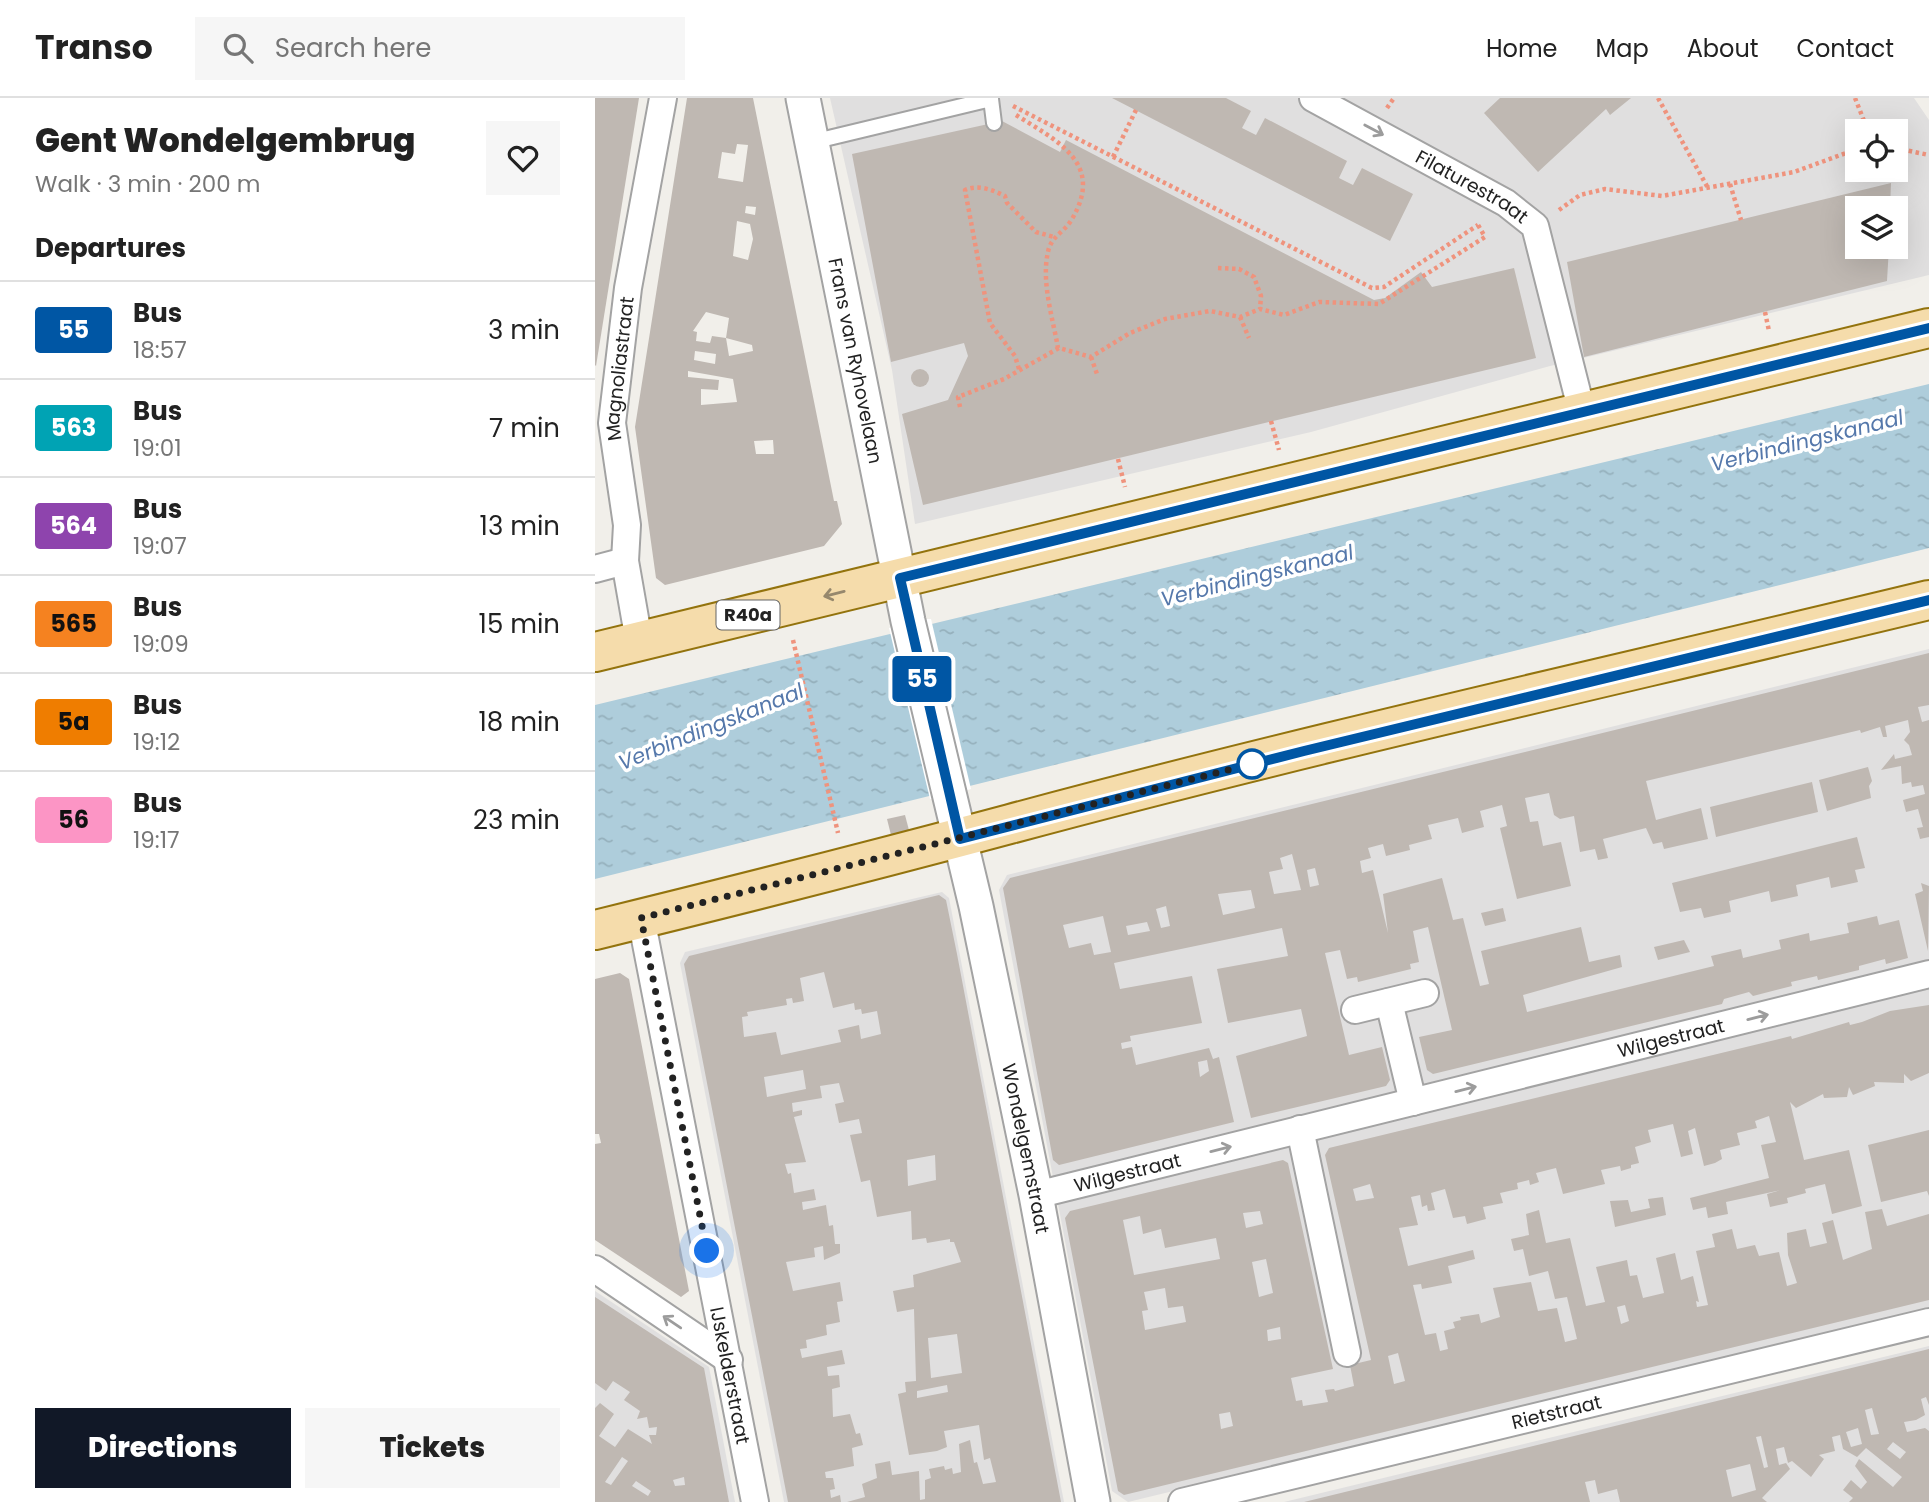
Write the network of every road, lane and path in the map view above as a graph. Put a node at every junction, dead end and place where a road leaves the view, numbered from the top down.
1 (663, 98) edge
2 (803, 98) edge
3 (1313, 98) edge
4 (1658, 98) edge
5 (1855, 98) edge
6 (991, 99) edge
7 (1136, 110) dead end
8 (1012, 112) dead end
9 (1863, 119) edge
10 (994, 123) dead end
11 (811, 142) junction
12 (1908, 151) edge
13 (1845, 153) edge
14 (1929, 155) edge
15 (1113, 157) junction
16 (1730, 184) junction
17 (1708, 188) junction
18 (1506, 203) junction
19 (1741, 220) dead end
20 (1478, 225) junction
21 (1535, 226) junction
22 (1054, 237) junction
23 (1218, 268) dead end
24 (1260, 309) junction
25 (1765, 312) dead end
26 (1240, 317) junction
27 (1929, 328) edge
28 (1769, 331) dead end
29 (1249, 338) dead end
30 (1059, 348) junction
31 (1091, 357) junction
32 (1019, 369) junction
33 (1097, 374) dead end
34 (960, 407) dead end
35 (1582, 412) junction
36 (1271, 421) dead end
37 (1279, 450) dead end
38 (1118, 459) dead end
39 (1125, 487) dead end
40 (625, 561) junction
41 (595, 569) edge
42 (900, 578) junction
43 (1929, 600) edge
44 (790, 629) dead end
45 (639, 641) junction
46 (595, 652) edge
47 (950, 797) joint
48 (838, 834) dead end
49 (960, 839) junction
50 (641, 918) junction
51 (595, 930) edge
52 (1929, 974) edge
53 (1425, 993) dead end
54 (1389, 1002) junction
55 (1356, 1010) dead end
56 (1413, 1102) junction
57 (1300, 1129) junction
58 (1036, 1195) junction
59 (595, 1269) edge
60 (1929, 1322) edge
61 (1347, 1353) dead end
62 (729, 1360) junction
63 (755, 1502) edge
64 (1093, 1502) edge
65 (1182, 1502) edge

1 - 40 street, Magnoliastraat
2 - 11 street, Frans van Ryhovelaan
3 -> 18 street, Filaturestraat
4 - 17 path
5 - 9 path
6 - 10 lane
6 - 11 lane
6 - 15 path
7 - 15 path
8 - 22 path
11 - 42 street, Frans van Ryhovelaan
12 - 14 path
13 - 16 path
15 - 20 path
16 - 17 path
16 - 19 path
17 - 21 path
18 - 20 path
18 - 21 street, Filaturestraat
20 - 24 path
21 - 35 street, Filaturestraat
22 - 30 path
22 - 32 path
23 - 24 path
24 - 26 path
25 - 28 path
26 - 29 path
26 - 31 path
27 - 35 main road, R40a
30 - 31 path
30 - 32 path
31 - 33 path
32 - 34 path
35 - 42 main road, R40a
36 - 37 path
38 - 39 path
40 - 41 street
40 - 45 street, Magnoliastraat
42 -> 45 main road, R40a
42 - 47 street, Frans van Ryhovelaan
43 - 49 main road
44 - 48 path
45 - 46 main road, R40a
47 - 49 street, Wondelgemstraat
49 - 50 main road
49 - 58 street, Wondelgemstraat
50 - 51 main road
50 - 62 street, IJskelderstraat
56 -> 52 street, Wilgestraat
53 - 54 street
54 - 55 street
54 - 56 street
56 - 57 street, Wilgestraat
58 -> 57 street, Wilgestraat
57 - 61 street
58 - 64 street, Wondelgemstraat
62 -> 59 street
60 - 65 street, Rietstraat
62 - 63 street, IJskelderstraat

